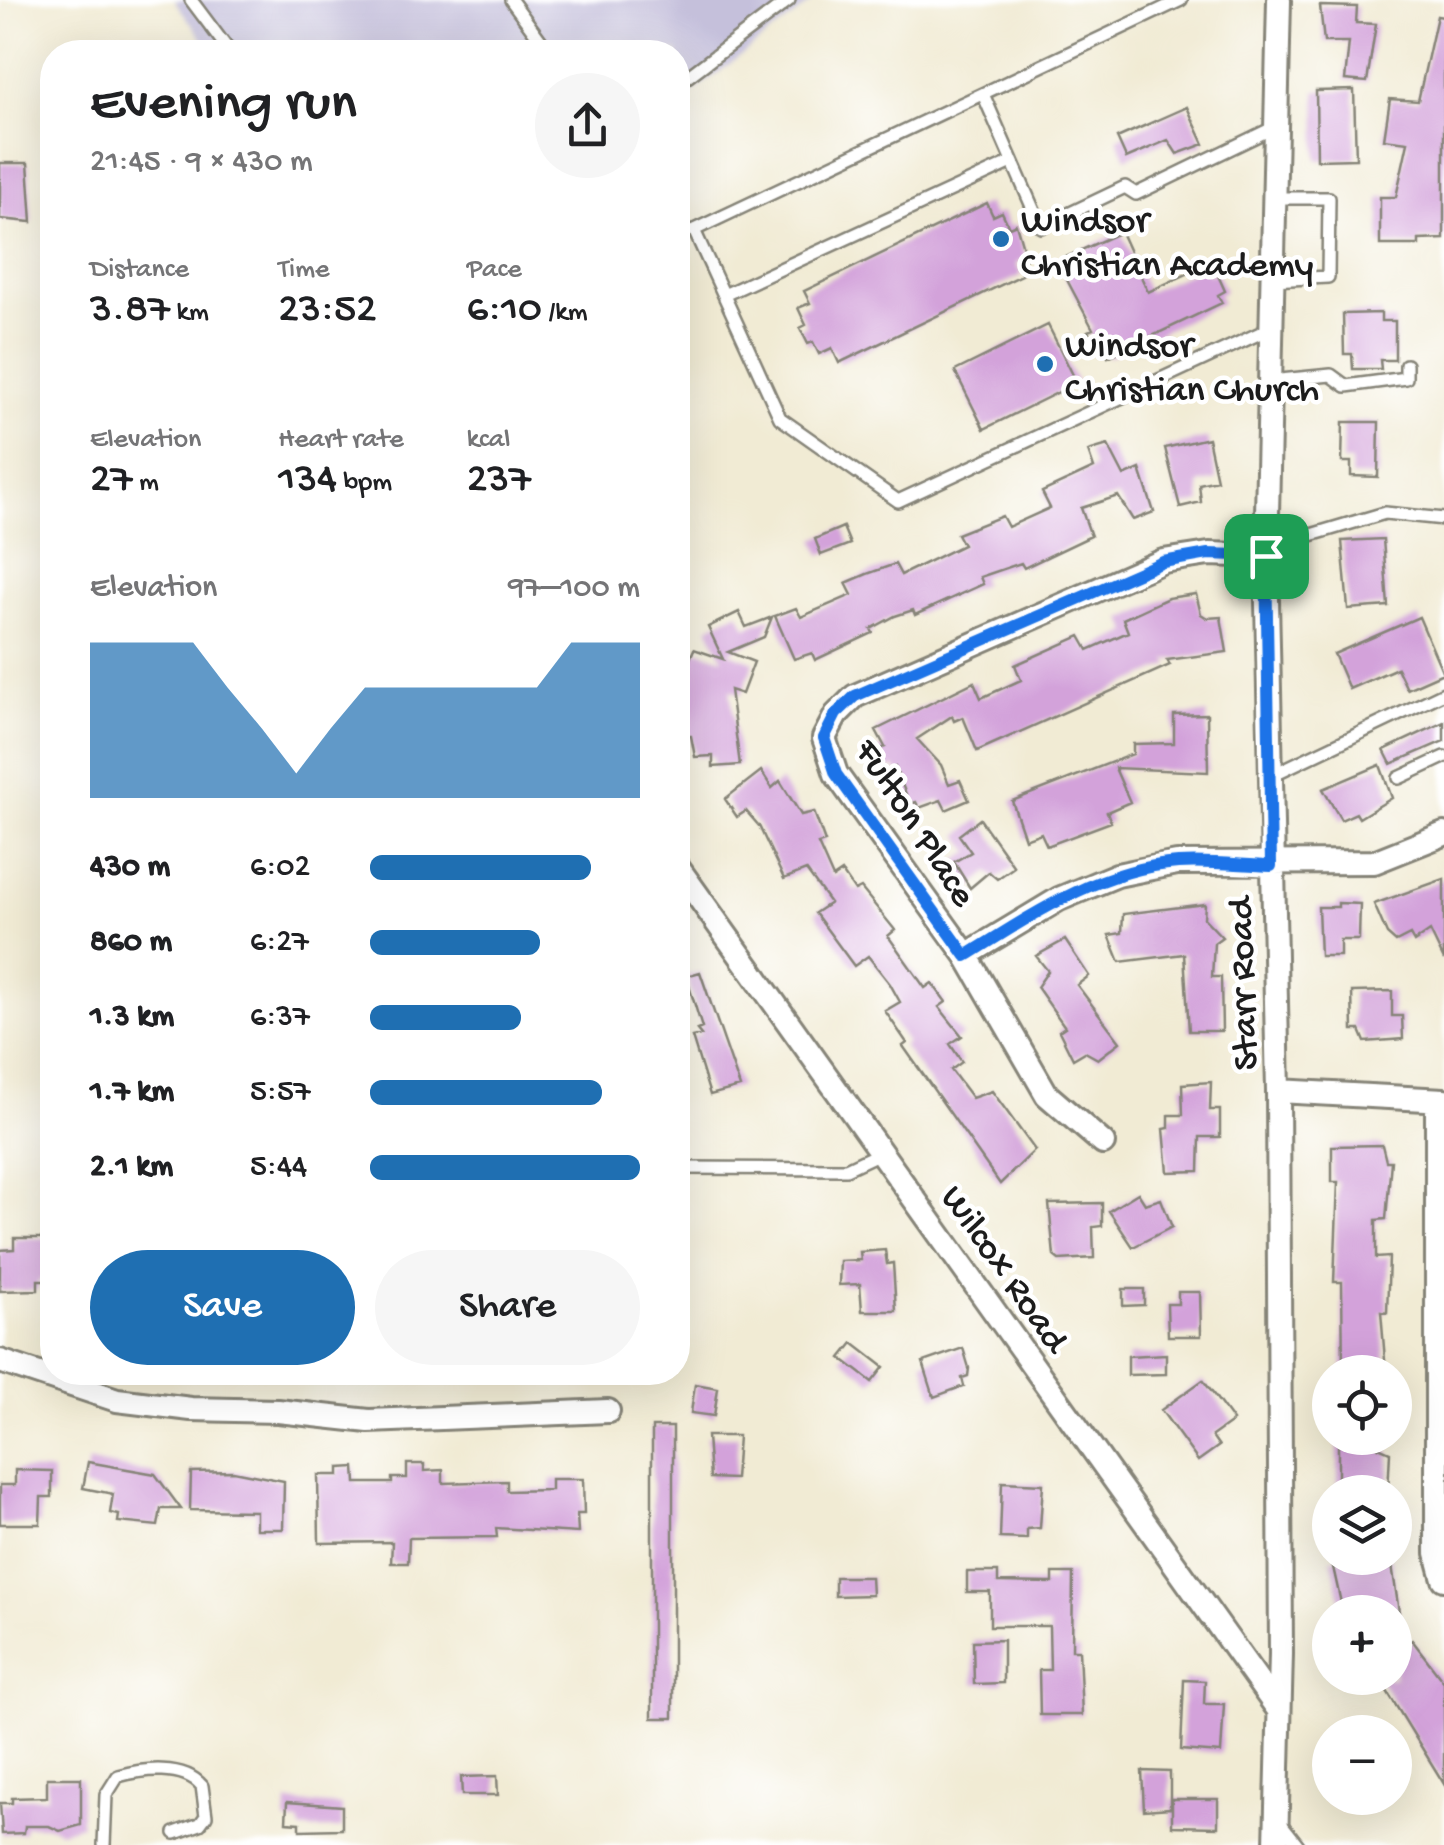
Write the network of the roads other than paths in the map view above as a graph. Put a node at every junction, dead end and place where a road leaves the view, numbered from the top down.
1 (192, 0) edge
2 (511, 0) edge
3 (790, 0) edge
4 (1181, 0) edge
5 (1278, 0) edge
6 (221, 40) edge
7 (541, 40) edge
8 (690, 75) edge
9 (983, 94) junction
10 (1276, 127) junction
11 (1012, 162) junction
12 (1274, 198) junction
13 (1272, 280) junction
14 (724, 295) junction
15 (1271, 328) junction
16 (1406, 365) dead end
17 (1270, 380) junction
18 (1444, 518) edge
19 (1266, 552) junction
20 (1444, 694) edge
21 (1444, 757) edge
22 (1270, 776) junction
23 (1399, 778) dead end
24 (1444, 834) edge
25 (1271, 866) junction
26 (690, 885) edge
27 (966, 956) junction
28 (1278, 1091) junction
29 (1441, 1100) edge
30 (1103, 1144) dead end
31 (882, 1152) junction
32 (690, 1168) edge
33 (0, 1361) edge
34 (40, 1374) edge
35 (72, 1385) edge
36 (608, 1412) dead end
37 (1441, 1462) edge
38 (1444, 1579) edge
39 (1278, 1709) junction
40 (1276, 1817) junction
41 (175, 1833) dead end
42 (104, 1845) edge
43 (1276, 1845) edge
44 (1298, 1845) edge

1 - 6 lane
2 - 7 lane
3 - 8 lane
4 - 9 lane
5 - 10 street, Starr Road
9 - 11 lane
9 - 14 lane
10 - 11 lane
10 - 12 street, Starr Road
11 - 14 lane
12 - 13 street, Starr Road
12 - 13 lane
13 - 15 street, Starr Road
14 - 15 lane
15 - 17 street, Starr Road
16 - 17 lane
17 - 19 street, Starr Road
18 - 19 lane
19 - 22 street, Starr Road
19 - 27 street, Fulton Place
20 - 22 lane
21 - 23 lane
22 - 25 street, Starr Road
24 - 25 street
25 - 27 street
25 - 28 street, Starr Road
26 - 31 street, Wilcox Road
27 - 30 street, Fulton Place
28 - 29 street
28 - 39 street, Starr Road
29 - 37 street
31 - 32 lane
31 - 39 street, Wilcox Road
33 - 34 street
35 - 36 street
37 - 38 street
39 - 40 street, Starr Road
40 - 43 street, Starr Road
40 - 44 lane
41 - 42 lane

